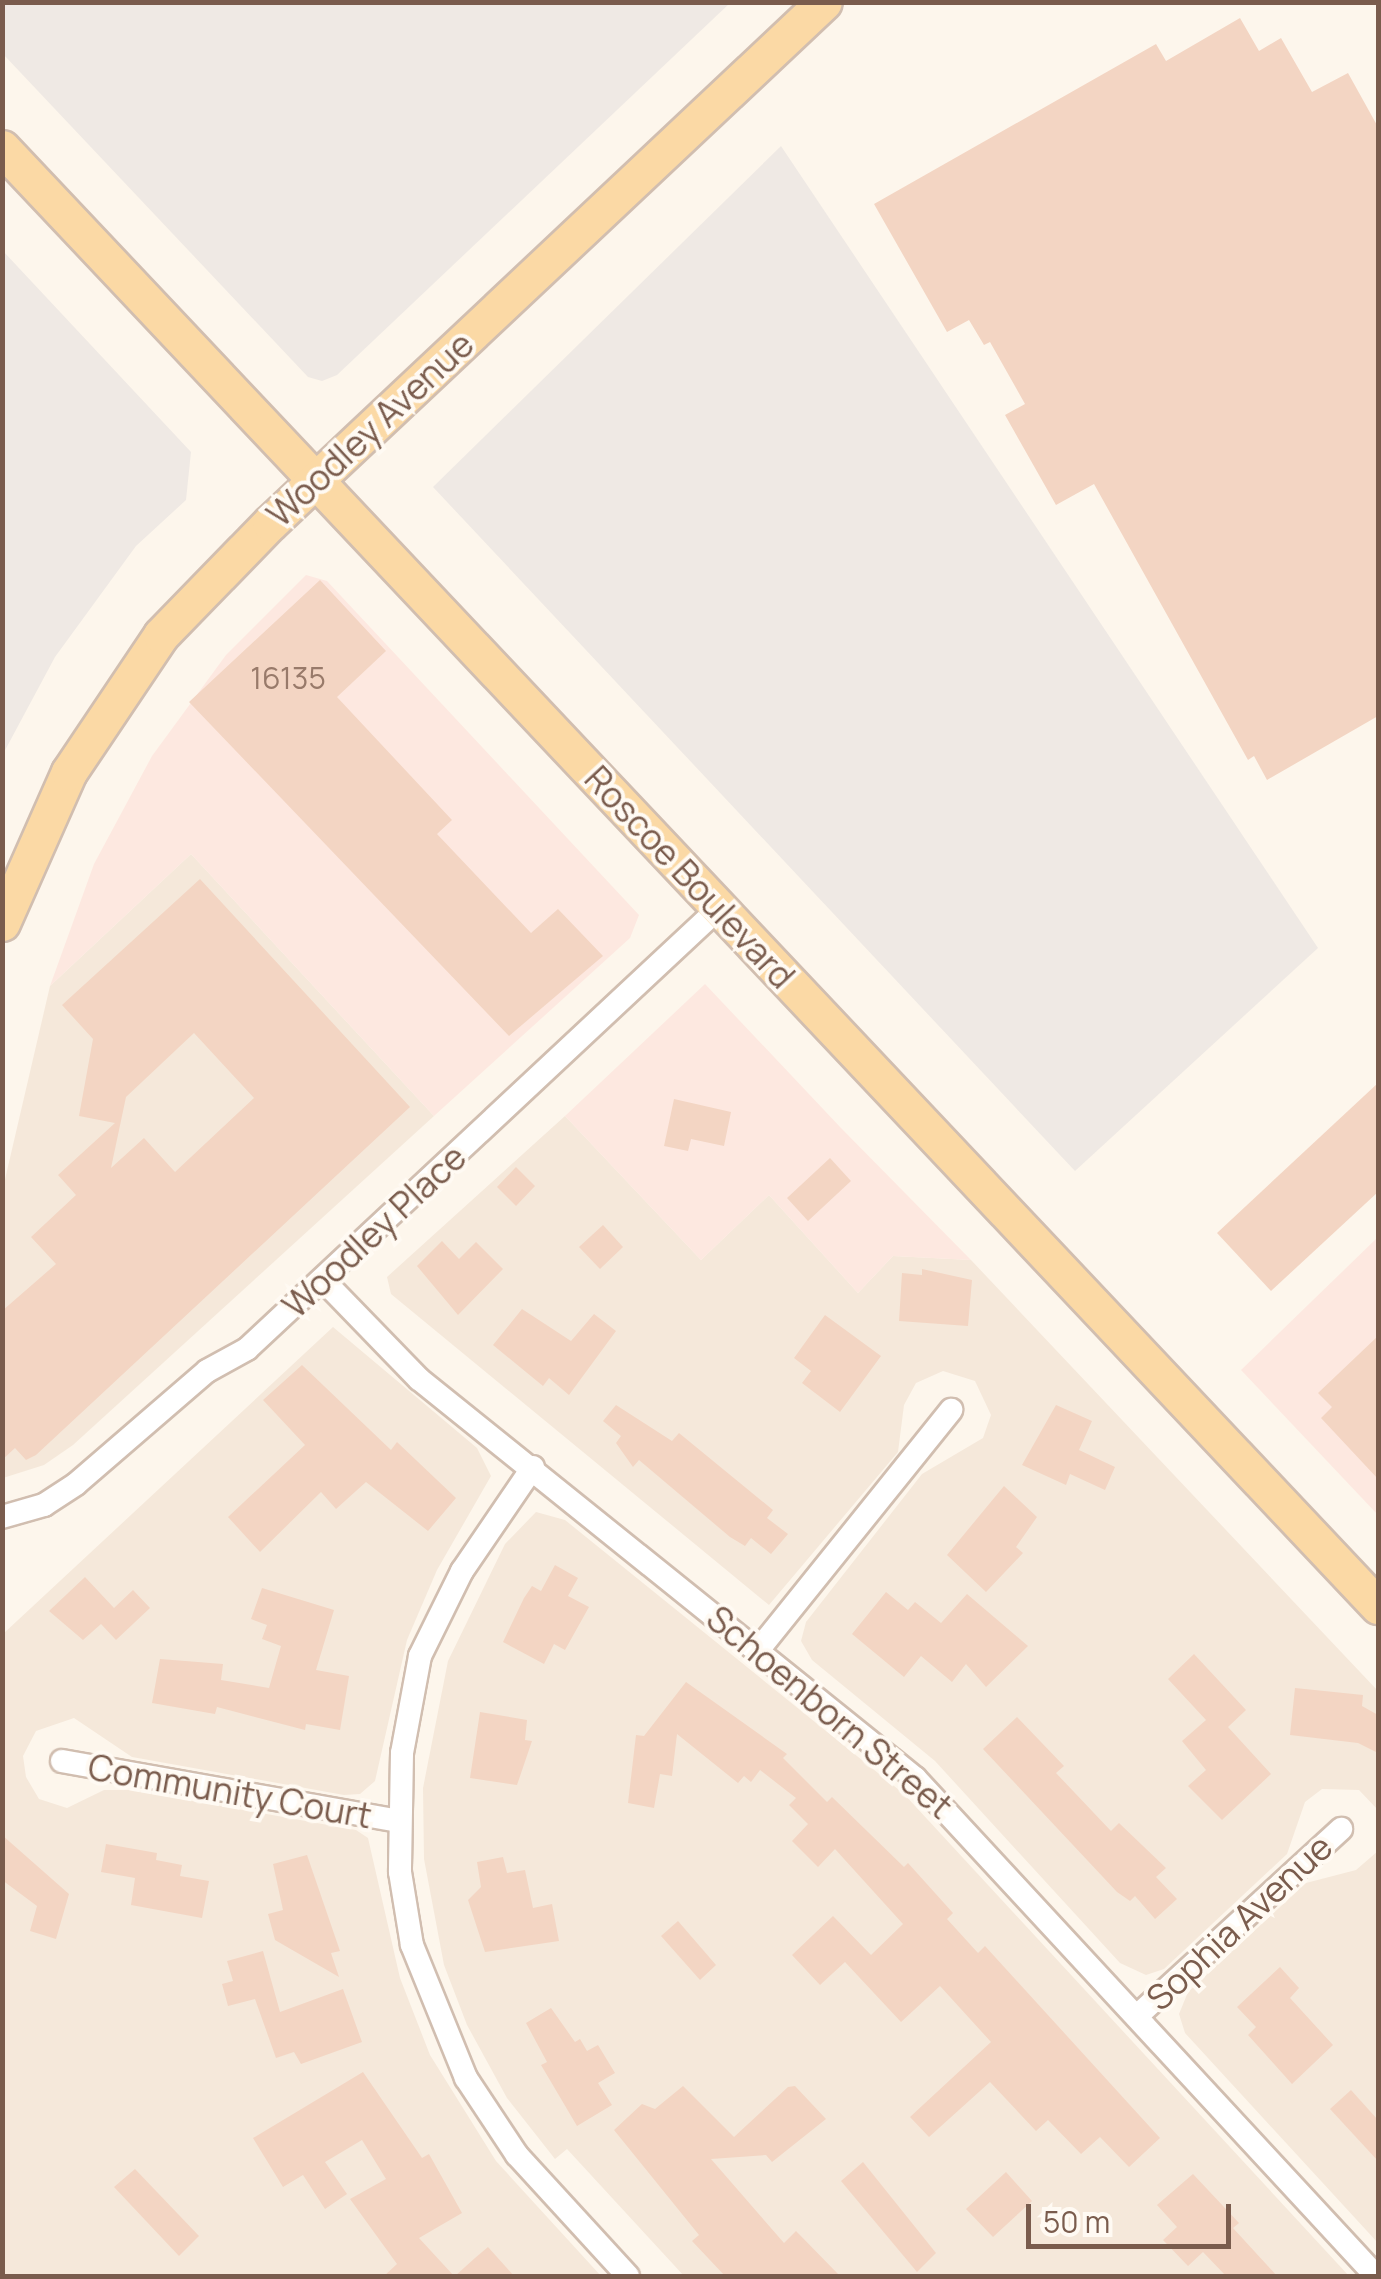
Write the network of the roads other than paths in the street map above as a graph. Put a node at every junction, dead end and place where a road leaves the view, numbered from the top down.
1 (824, 2) edge
2 (2, 148) edge
3 (314, 481) junction
4 (719, 908) junction
5 (2, 923) edge
6 (323, 1280) junction
7 (951, 1410) dead end
8 (533, 1468) junction
9 (2, 1517) edge
10 (1378, 1606) edge
11 (759, 1649) junction
12 (62, 1761) dead end
13 (398, 1821) junction
14 (1341, 1829) dead end
15 (1137, 2016) junction
16 (628, 2276) edge
17 (1376, 2276) edge

1 - 3 main road, Woodley Avenue
2 - 3 main road, Roscoe Boulevard
3 - 4 main road, Roscoe Boulevard
3 - 5 main road, Woodley Avenue
4 - 6 street, Woodley Place
4 - 10 main road, Roscoe Boulevard
6 - 8 street, Schoenborn Street
6 - 9 street, Woodley Place
7 - 11 street
8 - 11 street, Schoenborn Street
8 - 13 street
11 - 15 street, Schoenborn Street
12 - 13 street, Community Court
13 - 16 street
14 - 15 street, Sophia Avenue
15 - 17 street, Schoenborn Street

